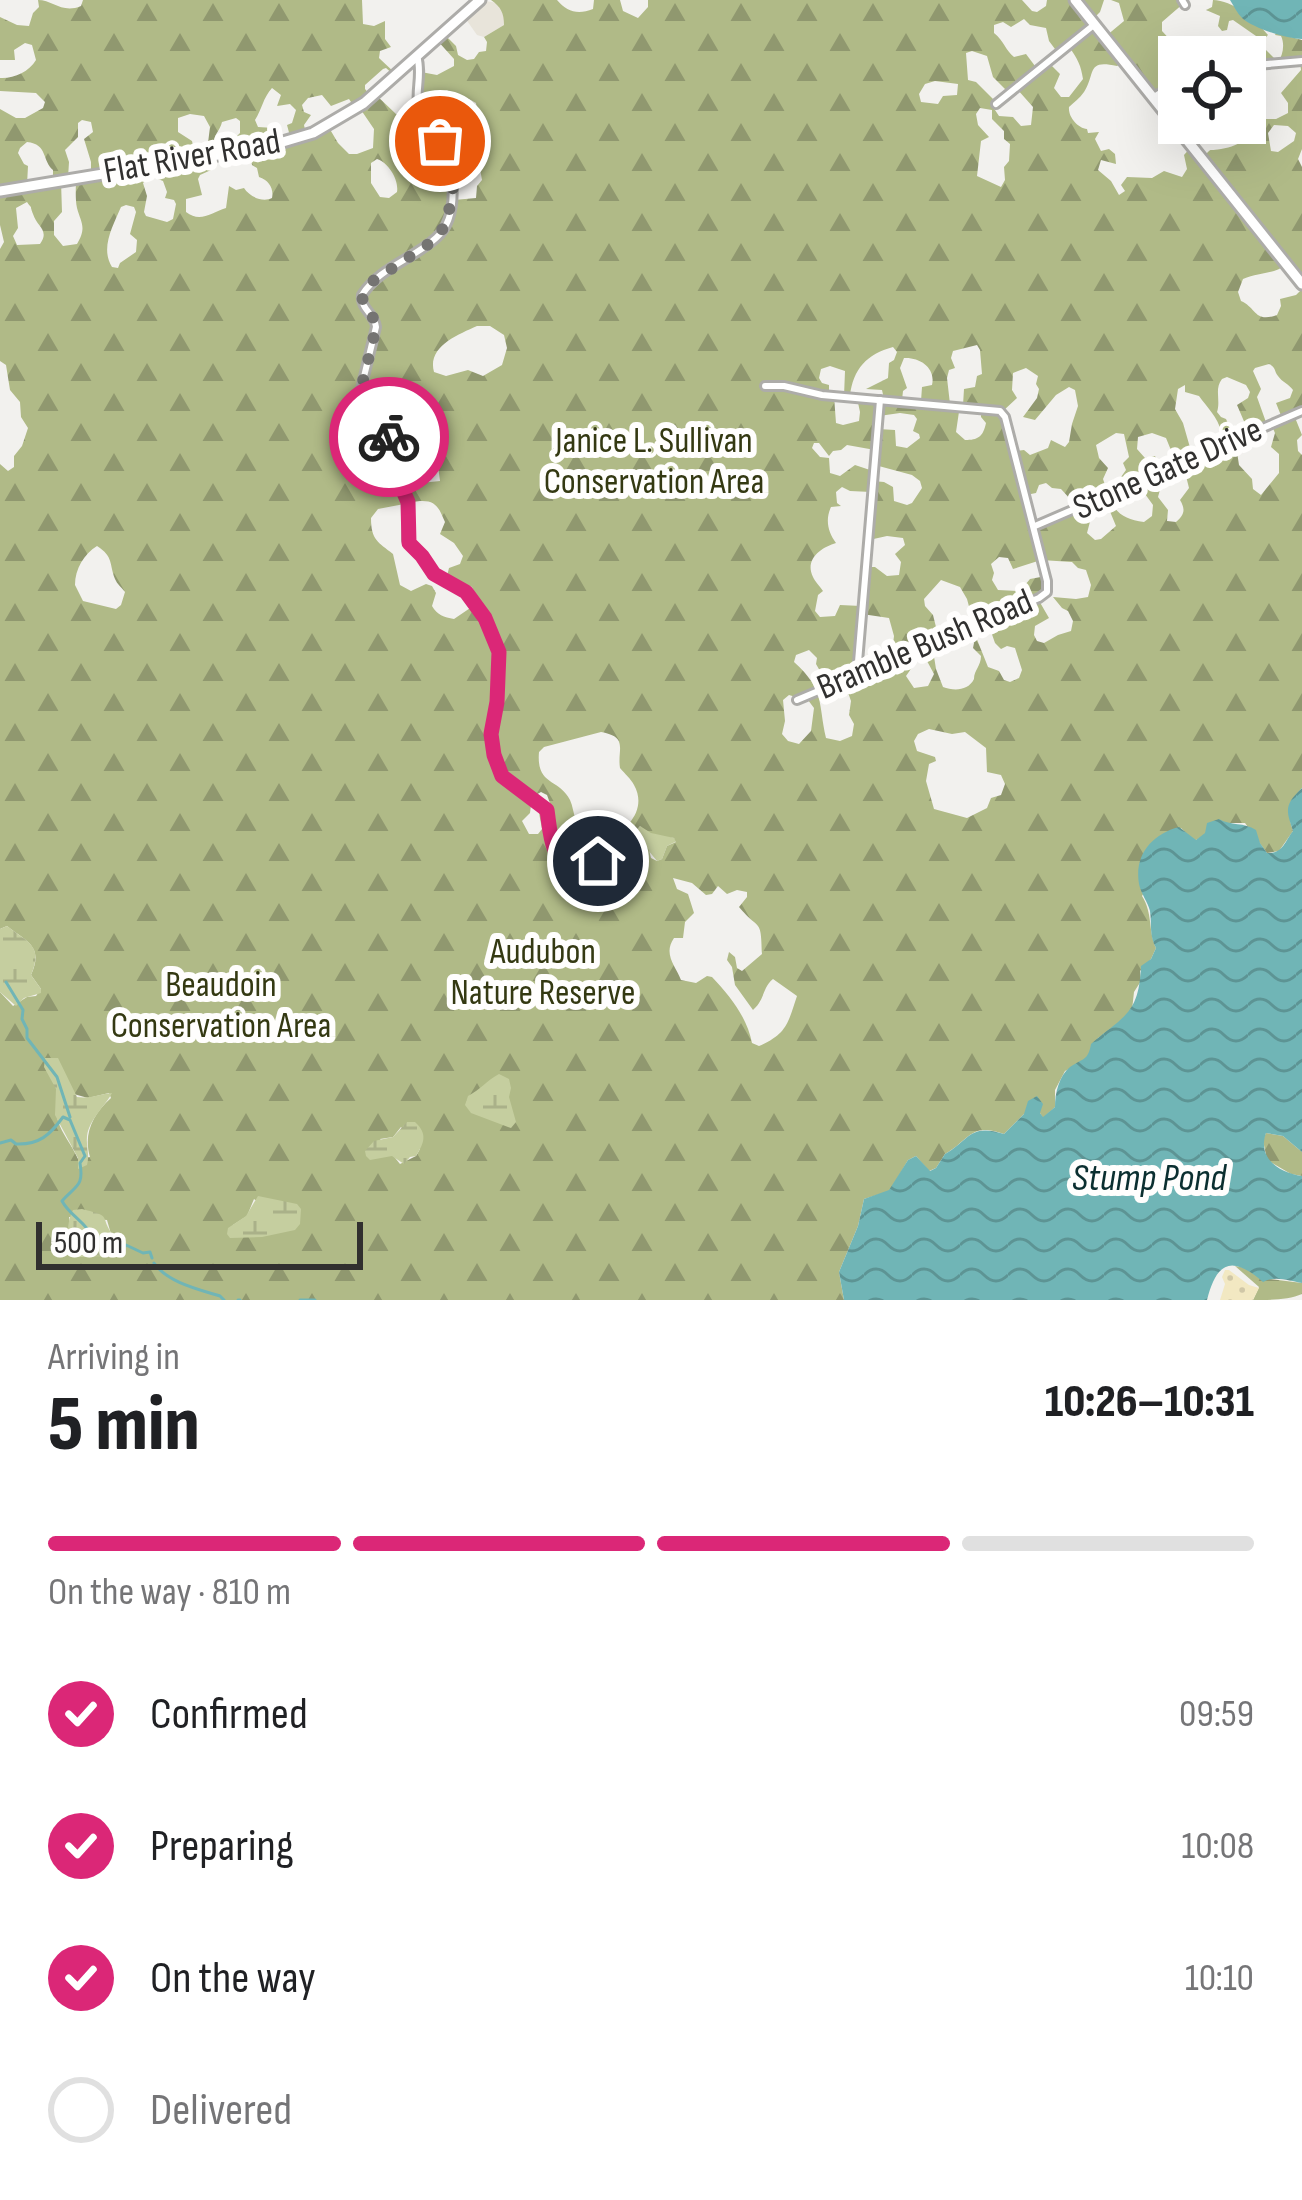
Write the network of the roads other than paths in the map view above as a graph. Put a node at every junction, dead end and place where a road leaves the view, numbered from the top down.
1 (480, 0) edge
2 (1075, 0) edge
3 (1095, 24) junction
4 (417, 56) junction
5 (1302, 61) edge
6 (1266, 65) edge
7 (1158, 94) edge
8 (1154, 97) junction
9 (996, 104) dead end
10 (0, 191) edge
11 (1302, 284) edge
12 (765, 386) dead end
13 (880, 400) junction
14 (1302, 411) edge
15 (1034, 526) junction
16 (856, 674) junction
17 (796, 700) dead end
18 (598, 861) dead end

1 - 4 main road, Flat River Road
2 - 3 main road
3 - 8 main road
3 - 9 street
4 - 10 main road, Flat River Road
4 - 18 street
5 - 6 street
7 - 8 street
8 - 11 main road
12 - 13 street, Bramble Bush Road
13 - 15 street, Bramble Bush Road
13 - 16 street
14 - 15 street, Stone Gate Drive
15 - 16 street, Bramble Bush Road
16 - 17 street, Bramble Bush Road

